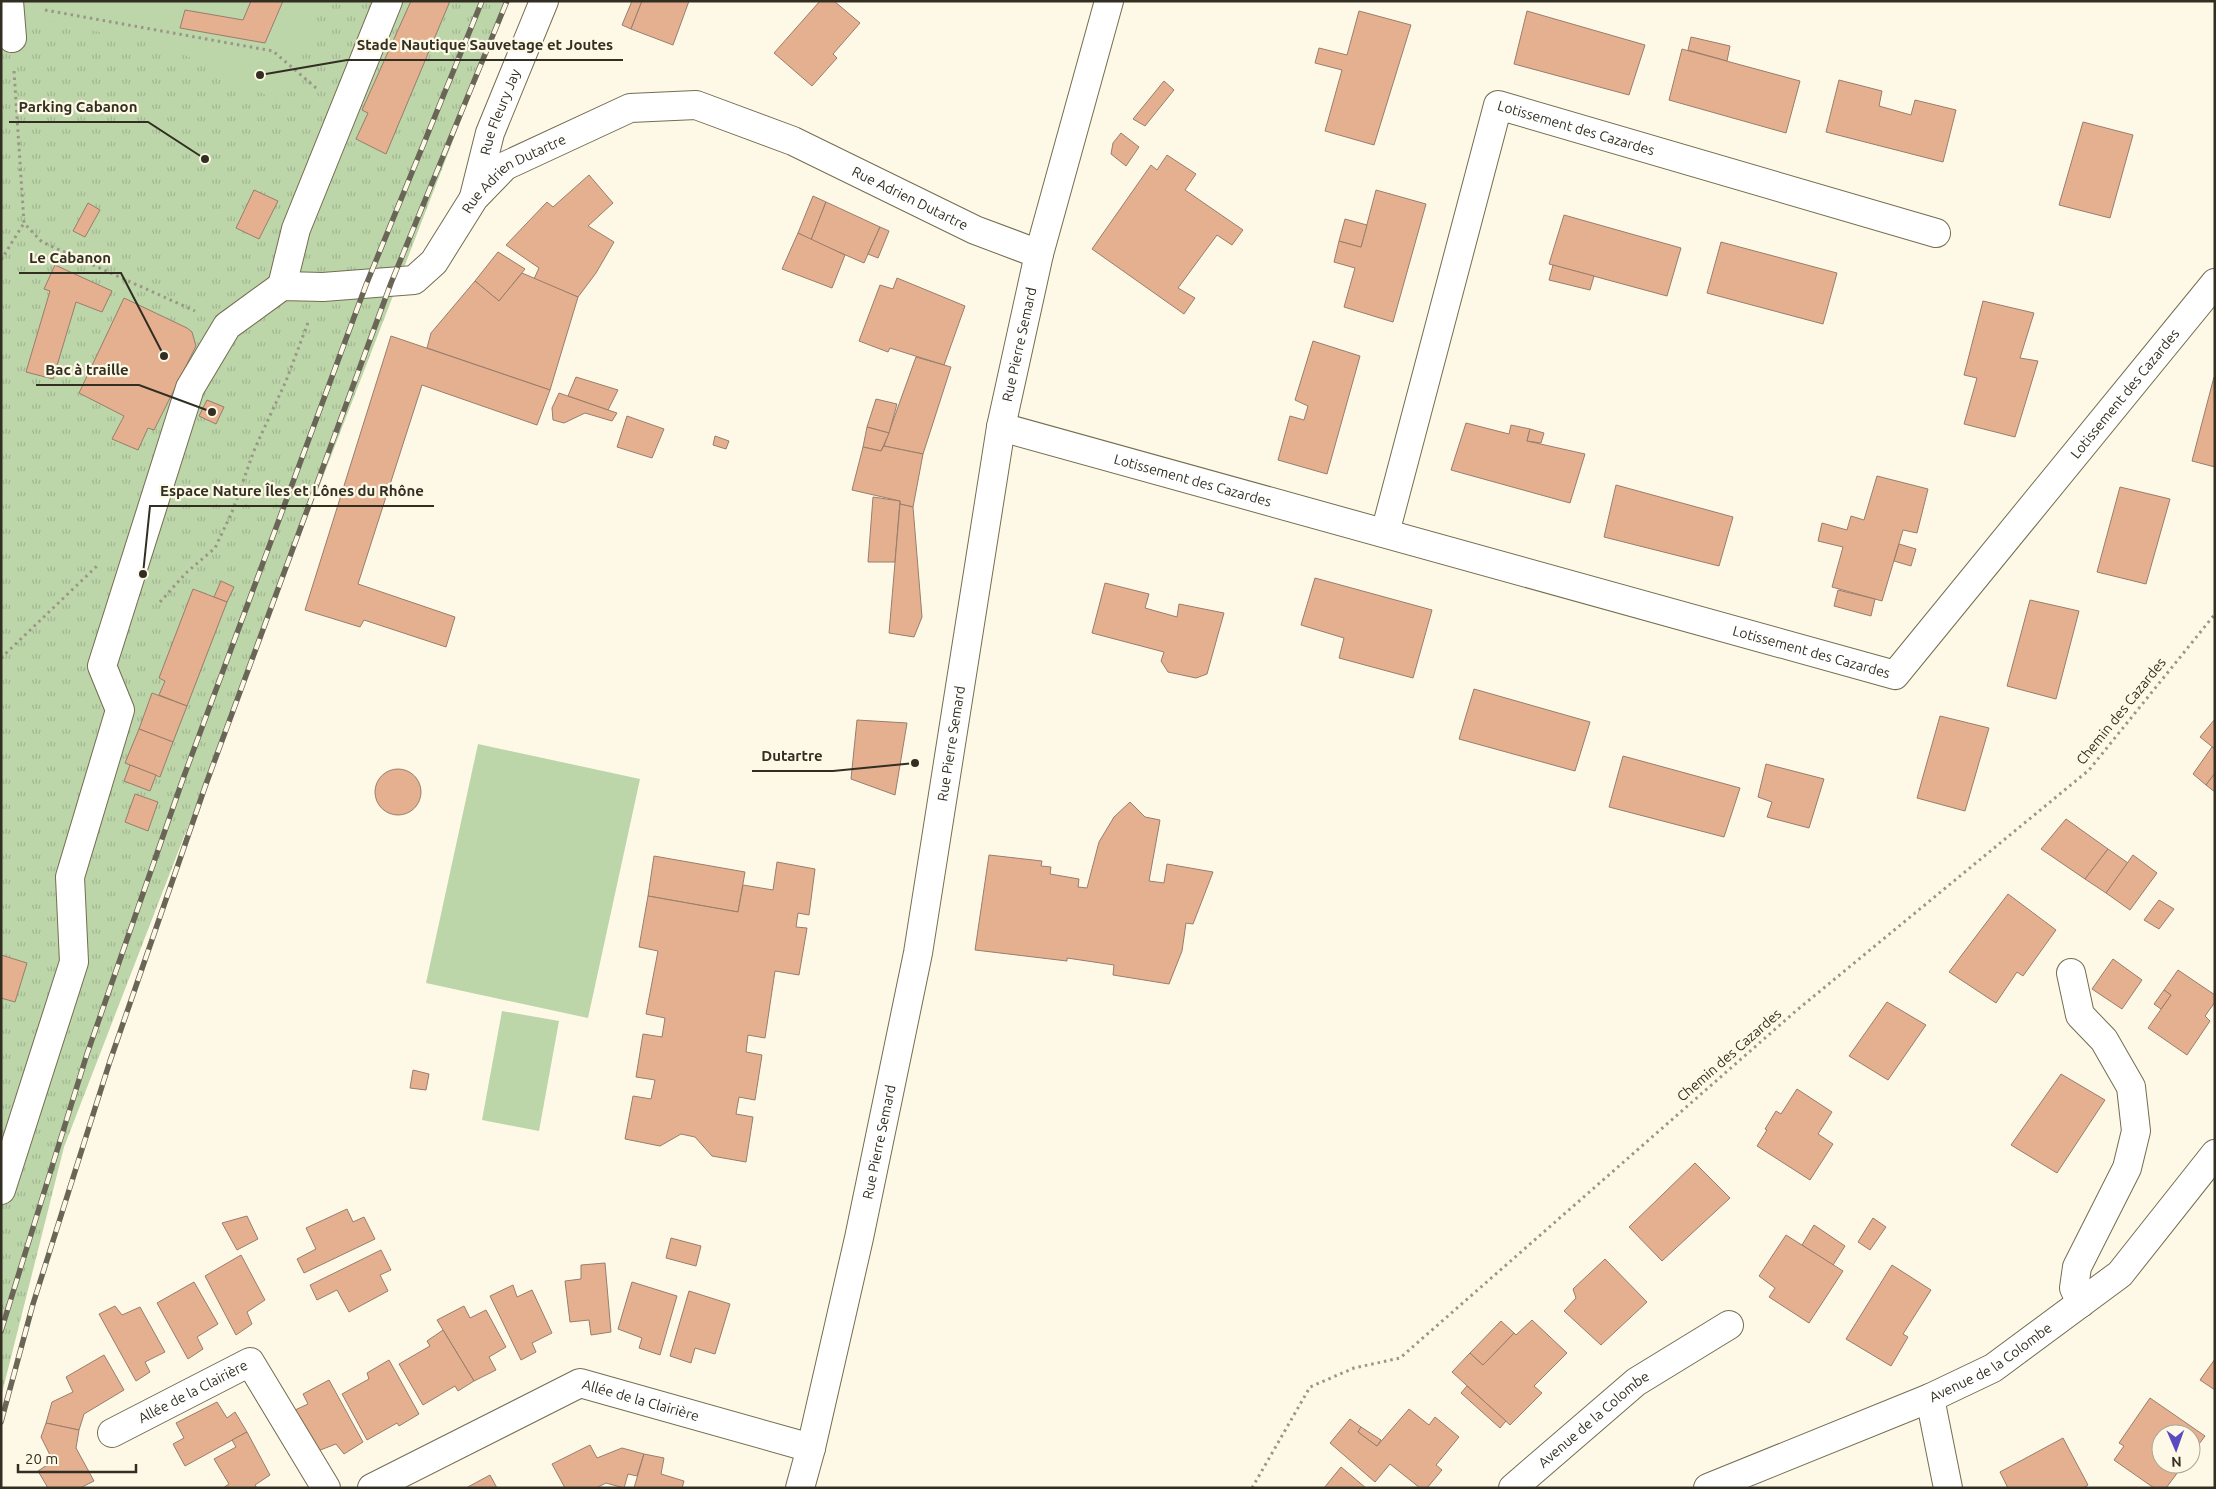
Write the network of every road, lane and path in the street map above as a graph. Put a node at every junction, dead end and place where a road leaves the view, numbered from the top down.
1 (8, 1) edge
2 (388, 1) edge
3 (544, 1) edge
4 (1109, 1) edge
5 (39, 9) dead end
6 (12, 38) joint
7 (342, 112) junction
8 (474, 198) junction
9 (24, 223) junction
10 (1936, 233) dead end
11 (1039, 254) junction
12 (1, 260) edge
13 (2215, 283) edge
14 (282, 286) junction
15 (323, 287) junction
16 (228, 326) junction
17 (1001, 427) junction
18 (1385, 533) junction
19 (142, 535) junction
20 (154, 609) dead end
21 (2215, 614) edge
22 (1, 658) edge
23 (2071, 973) dead end
24 (2215, 1154) edge
25 (1, 1190) edge
26 (2082, 1303) junction
27 (1729, 1325) dead end
28 (1930, 1398) junction
29 (112, 1433) dead end
30 (811, 1448) junction
31 (326, 1488) edge
32 (372, 1488) edge
33 (800, 1488) edge
34 (1252, 1488) edge
35 (1513, 1488) edge
36 (1708, 1488) edge
37 (1948, 1488) edge

1 - 6 street
2 - 7 street
3 - 8 street, Rue Fleury Jay
4 - 11 street, Rue Pierre Semard
5 - 7 path
6 - 9 path
7 - 14 street
8 - 11 street, Rue Adrien Dutartre
8 - 15 street, Rue Adrien Dutartre
9 - 12 path
9 - 16 path
10 - 18 street, Lotissement des Cazardes
11 - 17 street, Rue Pierre Semard
13 - 18 street, Lotissement des Cazardes
14 - 15 street, Rue Adrien Dutartre
14 - 16 street
15 - 20 path
16 - 19 street
17 - 18 street, Lotissement des Cazardes
17 - 30 street, Rue Pierre Semard
19 - 22 path
19 - 25 street
21 - 34 path, Chemin des Cazardes
23 - 26 street
24 - 26 street, Avenue de la Colombe
26 - 28 street, Avenue de la Colombe
27 - 35 street, Avenue de la Colombe
28 - 36 street, Avenue de la Colombe
28 - 37 street
29 - 31 street, Allée de la Clairière
30 - 32 street, Allée de la Clairière
30 - 33 street, Rue Pierre Semard

